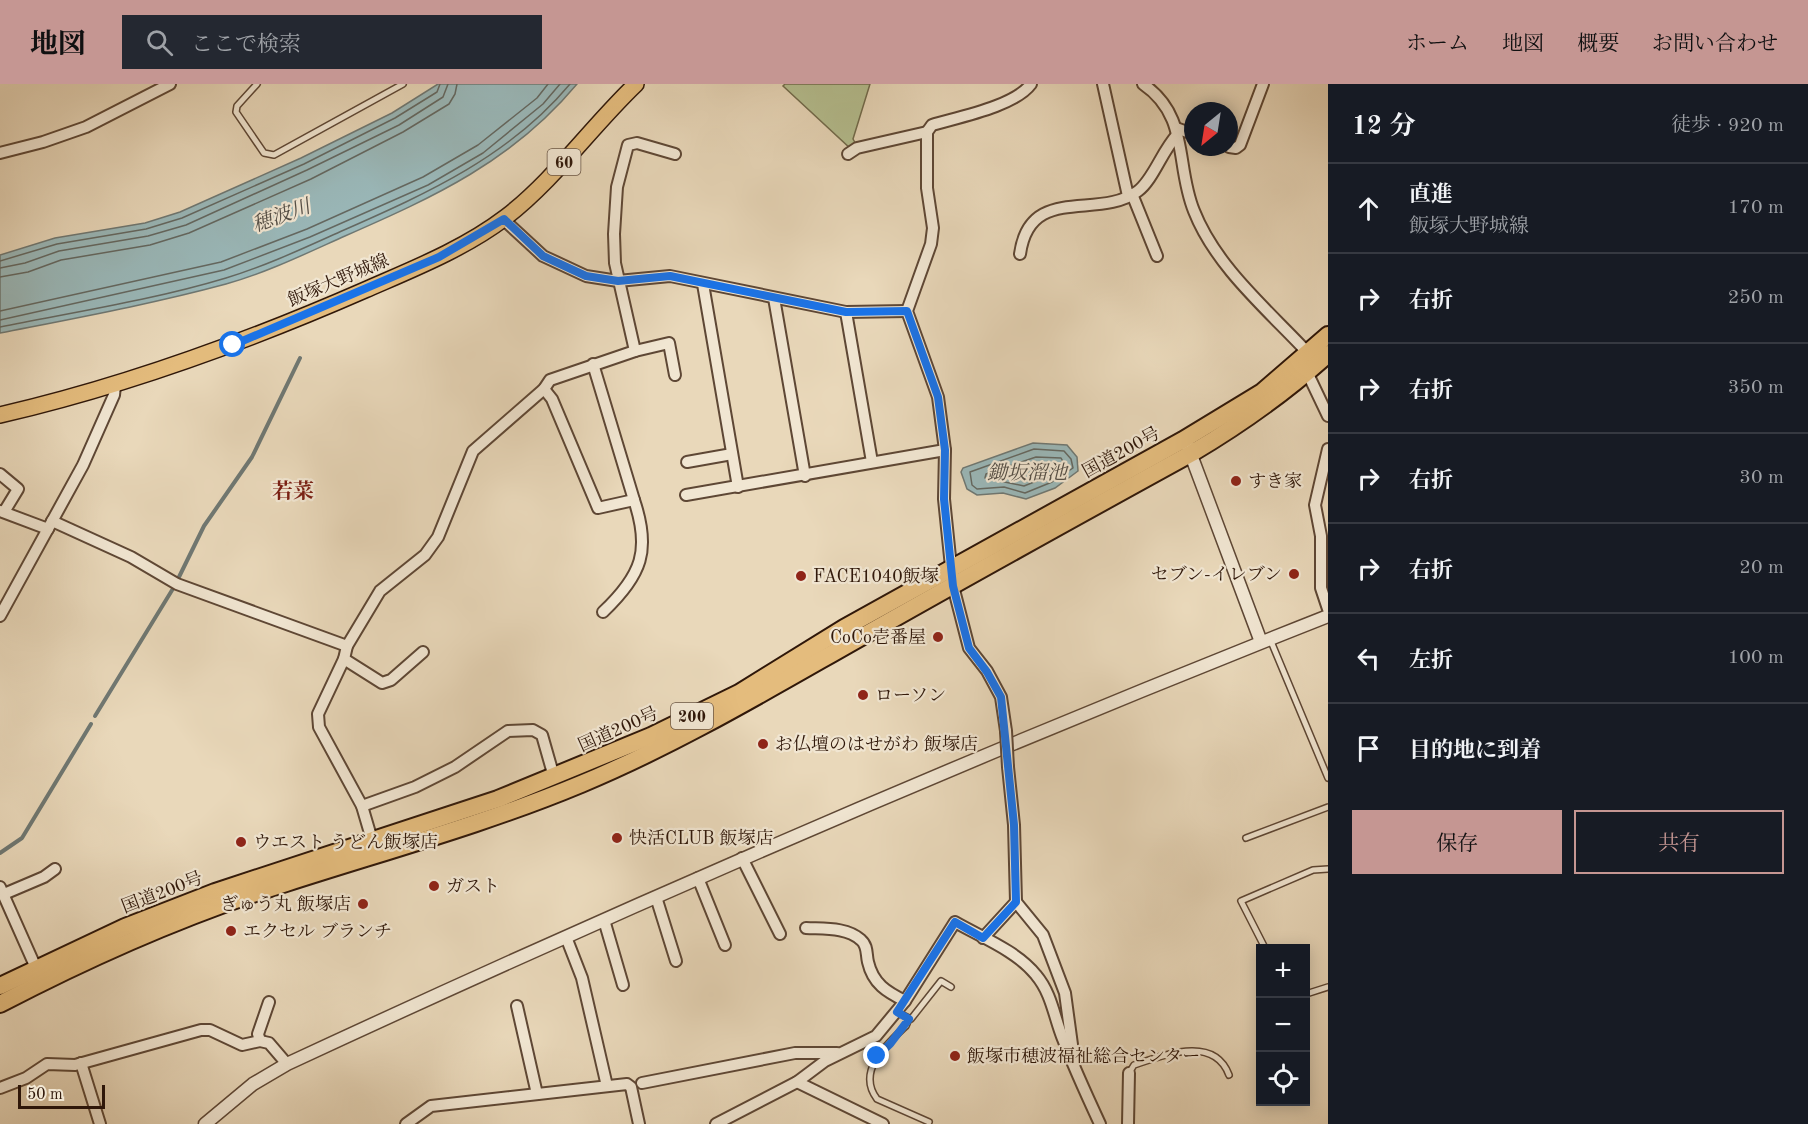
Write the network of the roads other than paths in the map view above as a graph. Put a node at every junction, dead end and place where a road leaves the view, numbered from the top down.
1 (170, 84) edge
2 (257, 84) edge
3 (403, 84) edge
4 (636, 84) edge
5 (1031, 84) edge
6 (1102, 84) edge
7 (1143, 84) edge
8 (1263, 84) edge
9 (155, 87) edge
10 (927, 132) junction
11 (1177, 132) junction
12 (1184, 133) edge
13 (1238, 146) edge
14 (0, 153) edge
15 (675, 154) dead end
16 (848, 154) dead end
17 (1130, 195) junction
18 (504, 219) junction
19 (1020, 254) dead end
20 (1157, 256) dead end
21 (618, 281) junction
22 (703, 284) junction
23 (774, 298) junction
24 (907, 311) junction
25 (846, 312) junction
26 (1328, 335) edge
27 (635, 351) junction
28 (1308, 352) junction
29 (1328, 354) edge
30 (593, 363) junction
31 (1307, 372) junction
32 (675, 375) dead end
33 (115, 386) junction
34 (544, 389) junction
35 (0, 415) edge
36 (1328, 416) edge
37 (1187, 447) junction
38 (1328, 449) edge
39 (945, 450) junction
40 (732, 454) junction
41 (687, 462) dead end
42 (873, 462) junction
43 (1326, 468) edge
44 (0, 474) edge
45 (805, 476) junction
46 (738, 487) junction
47 (686, 495) dead end
48 (634, 500) junction
49 (2, 512) edge
50 (50, 525) junction
51 (952, 578) junction
52 (1324, 587) edge
53 (1328, 609) edge
54 (603, 612) dead end
55 (0, 616) edge
56 (1328, 616) edge
57 (1265, 641) junction
58 (347, 646) junction
59 (423, 652) dead end
60 (344, 659) junction
61 (554, 777) junction
62 (1328, 778) edge
63 (362, 806) junction
64 (1328, 807) edge
65 (1246, 838) dead end
66 (372, 840) junction
67 (742, 858) junction
68 (55, 869) dead end
69 (1328, 869) edge
70 (698, 878) junction
71 (2, 891) edge
72 (656, 897) junction
73 (1016, 902) junction
74 (604, 920) junction
75 (806, 928) dead end
76 (780, 934) dead end
77 (566, 937) junction
78 (983, 938) junction
79 (1263, 944) edge
80 (725, 945) dead end
81 (676, 961) dead end
82 (36, 968) junction
83 (623, 985) dead end
84 (0, 986) edge
85 (951, 987) dead end
86 (1328, 987) edge
87 (1310, 992) edge
88 (905, 1001) junction
89 (269, 1002) dead end
90 (0, 1004) edge
91 (517, 1006) dead end
92 (897, 1012) junction
93 (909, 1019) junction
94 (260, 1041) junction
95 (840, 1053) junction
96 (81, 1063) junction
97 (287, 1064) junction
98 (1077, 1073) junction
99 (1129, 1073) joint
100 (1229, 1075) dead end
101 (797, 1082) junction
102 (642, 1083) dead end
103 (607, 1086) junction
104 (0, 1088) edge
105 (537, 1094) junction
106 (929, 1122) dead end
107 (100, 1124) edge
108 (205, 1124) edge
109 (406, 1124) edge
110 (639, 1124) edge
111 (716, 1124) edge
112 (883, 1124) edge
113 (1100, 1124) edge
114 (1128, 1124) edge

1 - 9 street
2 - 3 lane
4 - 18 main road, 飯塚大野城線 / 60
5 - 10 street
6 - 17 street
7 - 11 street
8 - 13 street
9 - 14 street
10 - 16 street
10 - 24 street
11 - 12 street
11 - 17 street
11 - 28 street
15 - 21 street
17 - 19 street
17 - 20 street
18 - 21 street
18 - 33 main road, 飯塚大野城線 / 60
21 - 22 street
21 - 27 street
22 - 23 street
22 - 40 street
23 - 25 street
23 - 45 street
24 - 25 street
24 - 39 street
25 - 42 street
26 - 28 highway, 国道200号 / 200
27 - 30 street
27 - 32 street
28 - 37 highway, 国道200号 / 200
29 - 31 highway, 国道200号 / 200
30 - 34 street
30 - 48 street
31 - 36 street
31 - 37 highway, 国道200号 / 200
33 - 35 main road, 飯塚大野城線 / 60
33 - 50 street
34 - 48 street
34 - 58 street
37 - 51 highway, 国道200号 / 200
37 - 57 street
38 - 43 street
39 - 42 street
39 - 51 street
40 - 41 street
40 - 46 street
42 - 45 street
43 - 52 street
44 - 49 street
45 - 46 street
46 - 47 street
48 - 54 street
49 - 50 street
50 - 55 street
50 - 58 street
51 - 61 highway, 国道200号 / 200
51 - 73 street, bridge
51 - 90 highway, 国道200号 / 200
52 - 53 street
56 - 57 street
57 - 62 lane
57 - 67 street
58 - 60 street
59 - 60 street
60 - 63 street
61 - 63 street
61 - 66 highway, 国道200号 / 200
63 - 66 street
64 - 65 lane
66 - 82 highway, 国道200号 / 200
67 - 70 street
67 - 76 street
68 - 71 street
69 - 79 lane
70 - 72 street
70 - 80 street
71 - 82 street
72 - 74 street
72 - 81 street
73 - 78 street
73 - 98 street
74 - 77 street
74 - 83 street
75 - 88 street
77 - 97 street
77 - 103 street
78 - 88 street
78 - 98 street
82 - 84 highway, 国道200号 / 200
85 - 93 lane
86 - 87 lane
88 - 92 street
89 - 94 street
91 - 105 street
92 - 93 lane
92 - 95 street
93 - 106 lane
94 - 96 street
94 - 97 street
95 - 101 street
95 - 102 street
96 - 104 street
96 - 107 street
97 - 108 street
98 - 113 street
99 - 100 lane
99 - 114 street
101 - 111 street
101 - 112 street
103 - 105 street
103 - 110 street
105 - 109 street

